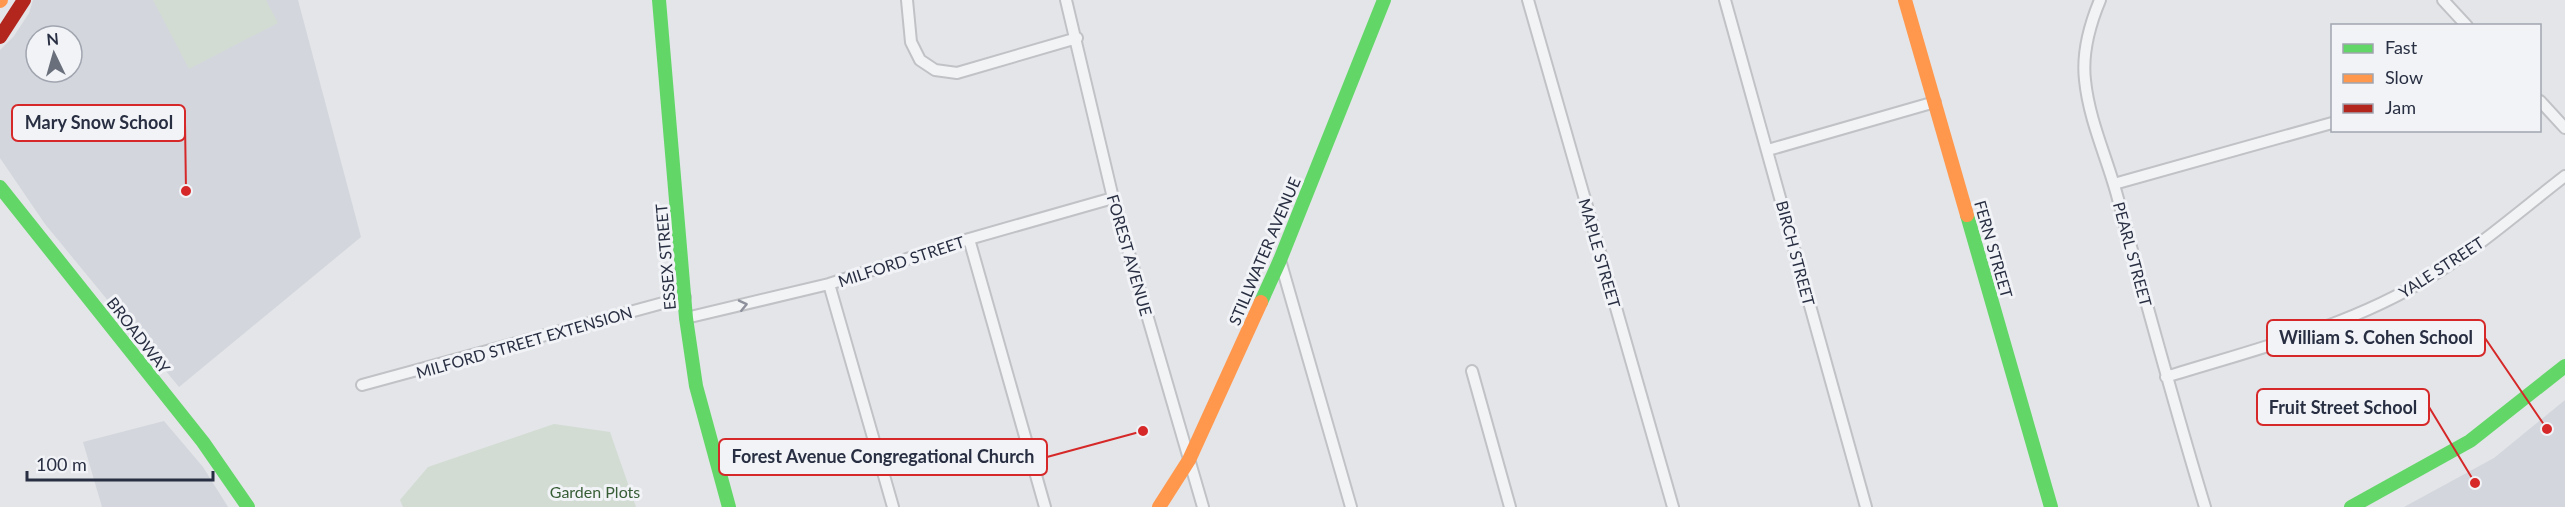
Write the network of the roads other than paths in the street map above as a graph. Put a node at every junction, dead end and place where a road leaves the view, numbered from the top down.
1 (24, 0) edge
2 (659, 0) edge
3 (907, 0) edge
4 (1066, 0) edge
5 (1384, 0) edge
6 (1528, 0) edge
7 (1725, 0) edge
8 (1905, 0) edge
9 (2100, 0) edge
10 (2443, 0) edge
11 (2465, 24) edge
12 (0, 37) edge
13 (1077, 38) junction
14 (1935, 102) junction
15 (2541, 102) edge
16 (2331, 123) edge
17 (2565, 128) edge
18 (1768, 150) junction
19 (2565, 176) edge
20 (2114, 184) junction
21 (0, 187) edge
22 (1113, 198) junction
23 (969, 239) junction
24 (1280, 260) junction
25 (830, 284) junction
26 (685, 297) junction
27 (686, 318) junction
28 (2565, 366) edge
29 (1472, 371) dead end
30 (2166, 377) junction
31 (362, 385) dead end
32 (1189, 460) junction
33 (248, 507) edge
34 (729, 507) edge
35 (893, 507) edge
36 (1045, 507) edge
37 (1159, 507) edge
38 (1203, 507) edge
39 (1351, 507) edge
40 (1510, 507) edge
41 (1673, 507) edge
42 (1866, 507) edge
43 (2051, 507) edge
44 (2205, 507) edge
45 (2351, 507) edge

1 - 12 main road
2 - 26 main road, ESSEX STREET
3 - 13 street
4 - 13 street, FOREST AVENUE
5 - 24 main road, STILLWATER AVENUE
6 - 41 street, MAPLE STREET
7 - 18 street, BIRCH STREET
8 - 14 main road, FERN STREET
9 - 20 street, PEARL STREET
10 - 11 street
13 - 22 street, FOREST AVENUE
14 - 18 street
14 - 43 main road, FERN STREET
15 - 17 street
16 - 20 street
18 - 42 street, BIRCH STREET
19 - 30 street, YALE STREET
20 - 30 street, PEARL STREET
21 - 33 main road, BROADWAY
22 - 23 street, MILFORD STREET
22 - 32 street, FOREST AVENUE
23 - 25 street, MILFORD STREET
23 - 36 street
24 - 32 main road, STILLWATER AVENUE
24 - 39 street
27 -> 25 street, MILFORD STREET
25 - 35 street
26 - 27 main road, ESSEX STREET
26 - 31 street, MILFORD STREET EXTENSION
27 - 34 main road, ESSEX STREET
28 - 45 main road
29 - 40 street
30 - 44 street, PEARL STREET
32 - 37 main road, STILLWATER AVENUE
32 - 38 street, FOREST AVENUE

